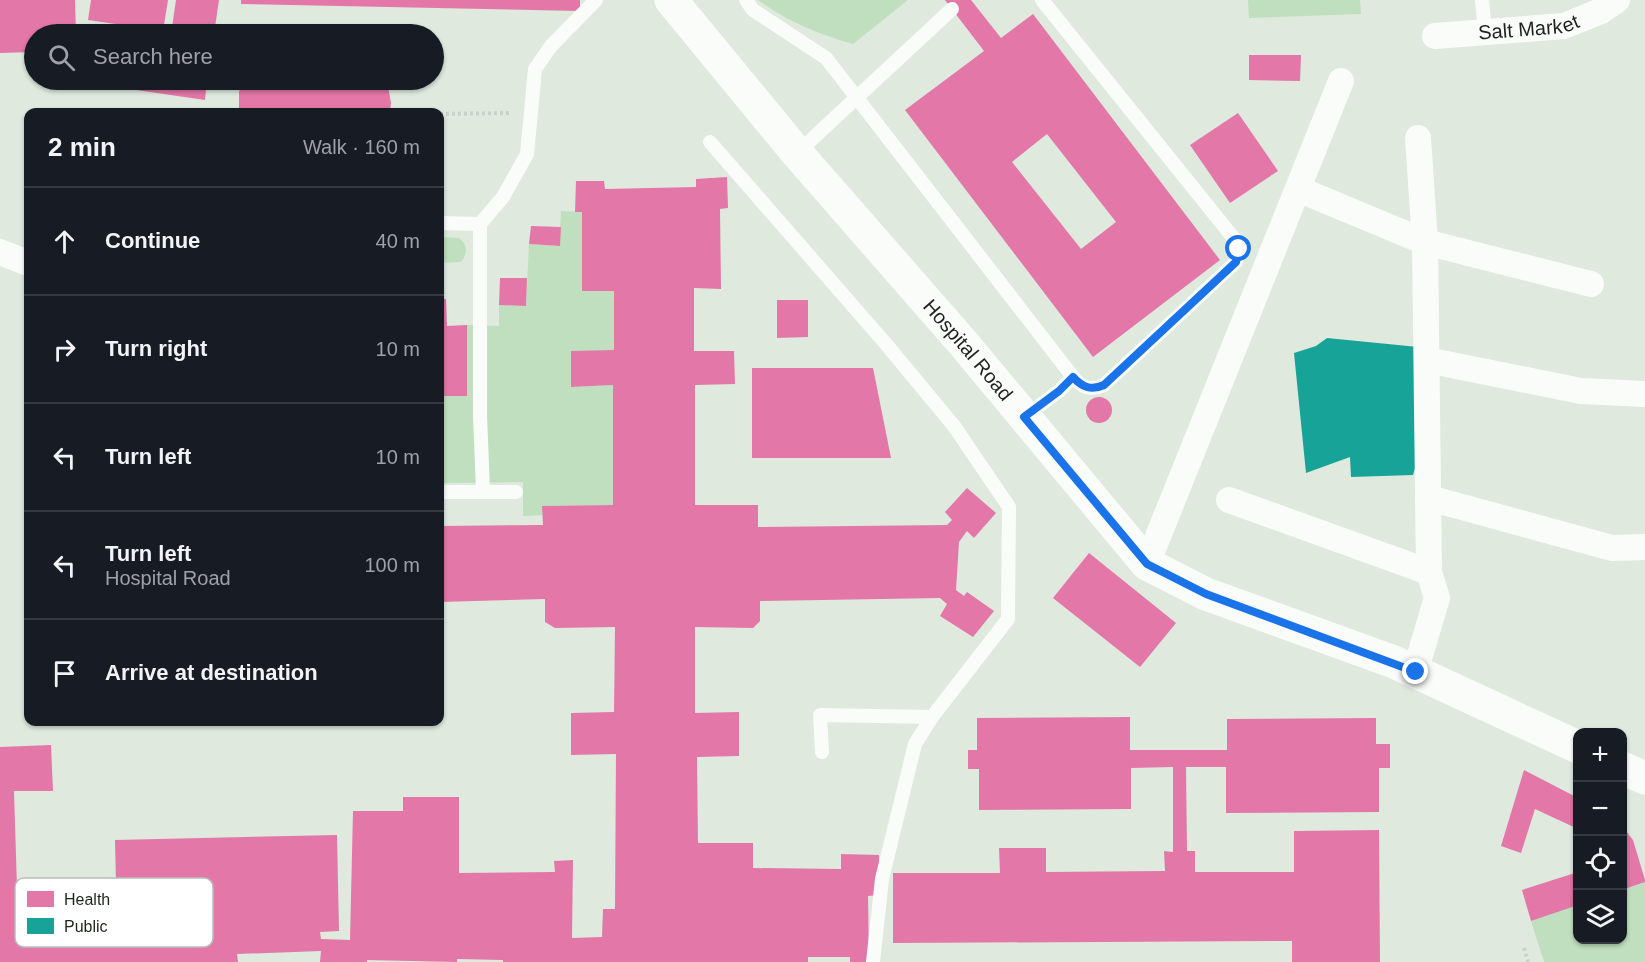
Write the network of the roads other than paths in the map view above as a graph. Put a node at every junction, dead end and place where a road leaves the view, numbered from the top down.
1 (596, 0) edge
2 (671, 0) edge
3 (746, 0) edge
4 (1042, 0) edge
5 (1482, 0) edge
6 (1617, 0) edge
7 (952, 9) dead end
8 (1485, 33) junction
9 (1435, 36) dead end
10 (1341, 81) dead end
11 (857, 98) junction
12 (1418, 138) dead end
13 (710, 142) dead end
14 (797, 153) junction
15 (1298, 189) junction
16 (444, 223) edge
17 (480, 224) junction
18 (1425, 242) junction
19 (0, 252) edge
20 (24, 261) edge
21 (1591, 284) dead end
22 (1427, 360) junction
23 (1073, 377) junction
24 (1645, 394) edge
25 (1024, 417) junction
26 (483, 491) junction
27 (444, 492) edge
28 (516, 492) dead end
29 (1429, 498) junction
30 (1228, 500) dead end
31 (1645, 547) edge
32 (1147, 564) junction
33 (1429, 572) junction
34 (1416, 672) junction
35 (932, 717) junction
36 (1573, 745) edge
37 (822, 752) dead end
38 (1627, 770) edge
39 (1645, 778) edge
40 (873, 962) edge

1 - 17 lane
2 - 14 main road, Hospital Road
3 - 11 lane
4 - 23 lane
5 - 8 lane
6 - 8 street, Salt Market
7 - 11 lane
8 - 9 street, Salt Market
10 - 15 street
11 - 14 lane
11 - 23 lane
12 - 18 street
13 - 35 lane
14 - 25 main road, Hospital Road
15 - 18 street
15 - 32 street
16 - 17 lane
17 - 26 lane
18 - 21 street
18 - 22 street
19 - 20 street
22 - 24 street
22 - 29 street
23 - 25 lane
25 - 32 main road, Hospital Road
26 - 27 lane
26 - 28 lane
29 - 31 street
29 - 33 street
30 - 33 street
32 - 34 main road, Hospital Road
33 - 34 street
34 - 36 main road, Hospital Road
35 - 37 lane
35 - 40 lane
38 - 39 main road

